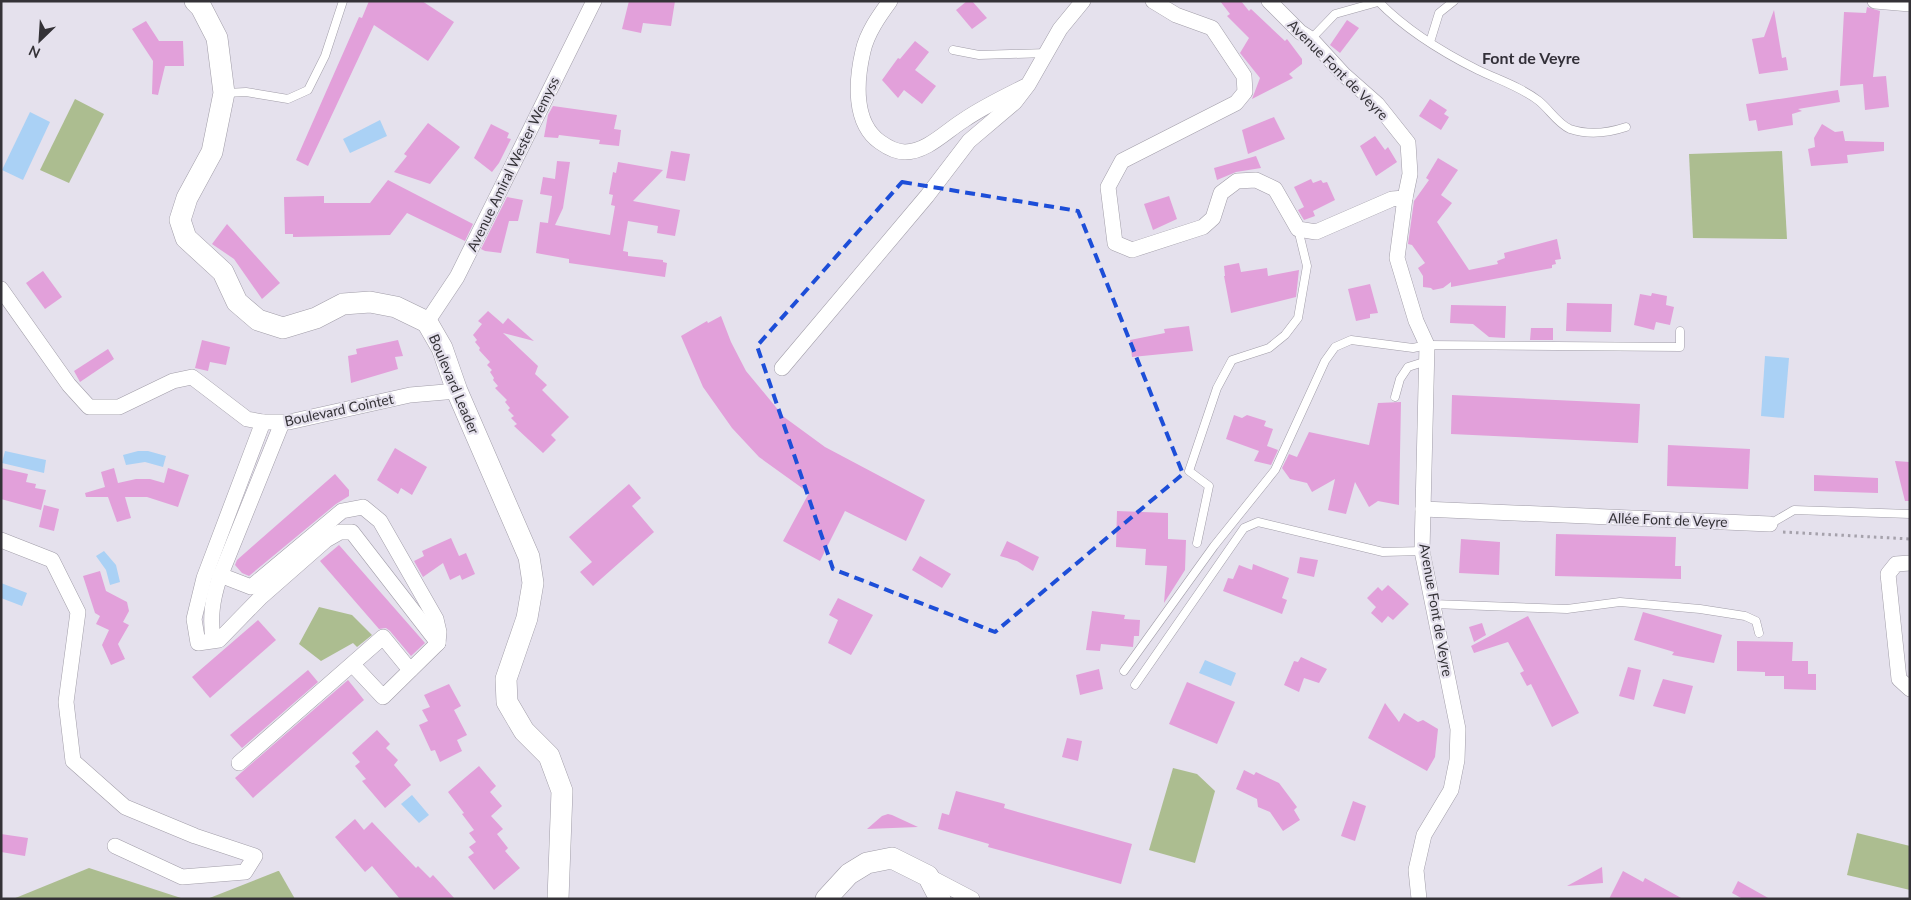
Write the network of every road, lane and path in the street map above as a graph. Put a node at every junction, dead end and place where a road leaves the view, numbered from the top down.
1 (195, 1) edge
2 (594, 1) edge
3 (890, 1) edge
4 (1083, 1) edge
5 (1153, 1) edge
6 (1269, 1) edge
7 (1454, 1) edge
8 (1875, 1) edge
9 (343, 2) edge
10 (1378, 2) edge
11 (1910, 4) edge
12 (1311, 39) junction
13 (1430, 42) junction
14 (953, 50) dead end
15 (1047, 53) junction
16 (1028, 85) junction
17 (224, 93) junction
18 (1626, 127) dead end
19 (1405, 198) junction
20 (1298, 229) junction
21 (1, 289) edge
22 (427, 322) junction
23 (1680, 331) dead end
24 (1426, 345) junction
25 (1427, 361) junction
26 (782, 368) dead end
27 (457, 390) junction
28 (1395, 398) dead end
29 (263, 422) junction
30 (282, 423) junction
31 (1423, 509) junction
32 (1910, 514) edge
33 (1770, 524) junction
34 (1910, 539) edge
35 (1, 540) edge
36 (1196, 543) dead end
37 (215, 546) junction
38 (230, 551) junction
39 (1422, 551) junction
40 (1910, 563) edge
41 (220, 575) junction
42 (1433, 604) junction
43 (1760, 633) dead end
44 (213, 640) junction
45 (438, 644) junction
46 (353, 666) junction
47 (410, 670) junction
48 (1124, 671) dead end
49 (1135, 685) dead end
50 (1910, 689) edge
51 (238, 763) dead end
52 (115, 846) dead end
53 (928, 876) junction
54 (558, 899) edge
55 (826, 899) edge
56 (940, 899) edge
57 (972, 899) edge
58 (1418, 899) edge

1 - 17 street, Boulevard Leader
2 - 22 street, Avenue Amiral Wester Wemyss
3 - 16 street
4 - 15 street
5 - 20 street
6 - 12 street, Avenue Font de Veyre
7 - 13 lane
8 - 11 street
9 - 17 lane
10 - 12 lane
10 - 13 lane
12 - 19 street, Avenue Font de Veyre
13 - 18 lane
14 - 15 lane
15 - 16 street
16 - 26 street
17 - 22 street, Boulevard Leader
19 - 20 street
19 - 24 street, Avenue Font de Veyre
20 - 36 lane
21 - 29 street, Boulevard Cointet
22 - 27 street, Boulevard Leader
23 - 24 lane
24 - 25 street, Avenue Font de Veyre
24 - 48 lane
25 - 28 lane
25 - 31 street, Avenue Font de Veyre
27 - 30 street, Boulevard Cointet
27 - 54 street, Boulevard Leader
29 - 30 street, Boulevard Cointet
29 - 37 street
30 - 38 street
31 - 33 street, Allée Font de Veyre
31 - 39 street, Avenue Font de Veyre
32 - 33 lane
33 - 34 path
35 - 52 street
37 - 38 street
37 - 44 street
38 - 41 street
39 - 42 street, Avenue Font de Veyre
39 - 49 lane
40 - 50 street
41 - 44 street
41 - 45 street
42 - 43 lane
42 - 58 street, Avenue Font de Veyre
44 - 45 street
45 - 47 street
46 - 47 street
46 - 47 street
46 - 51 street
53 - 55 street
53 - 56 street
53 - 57 street

